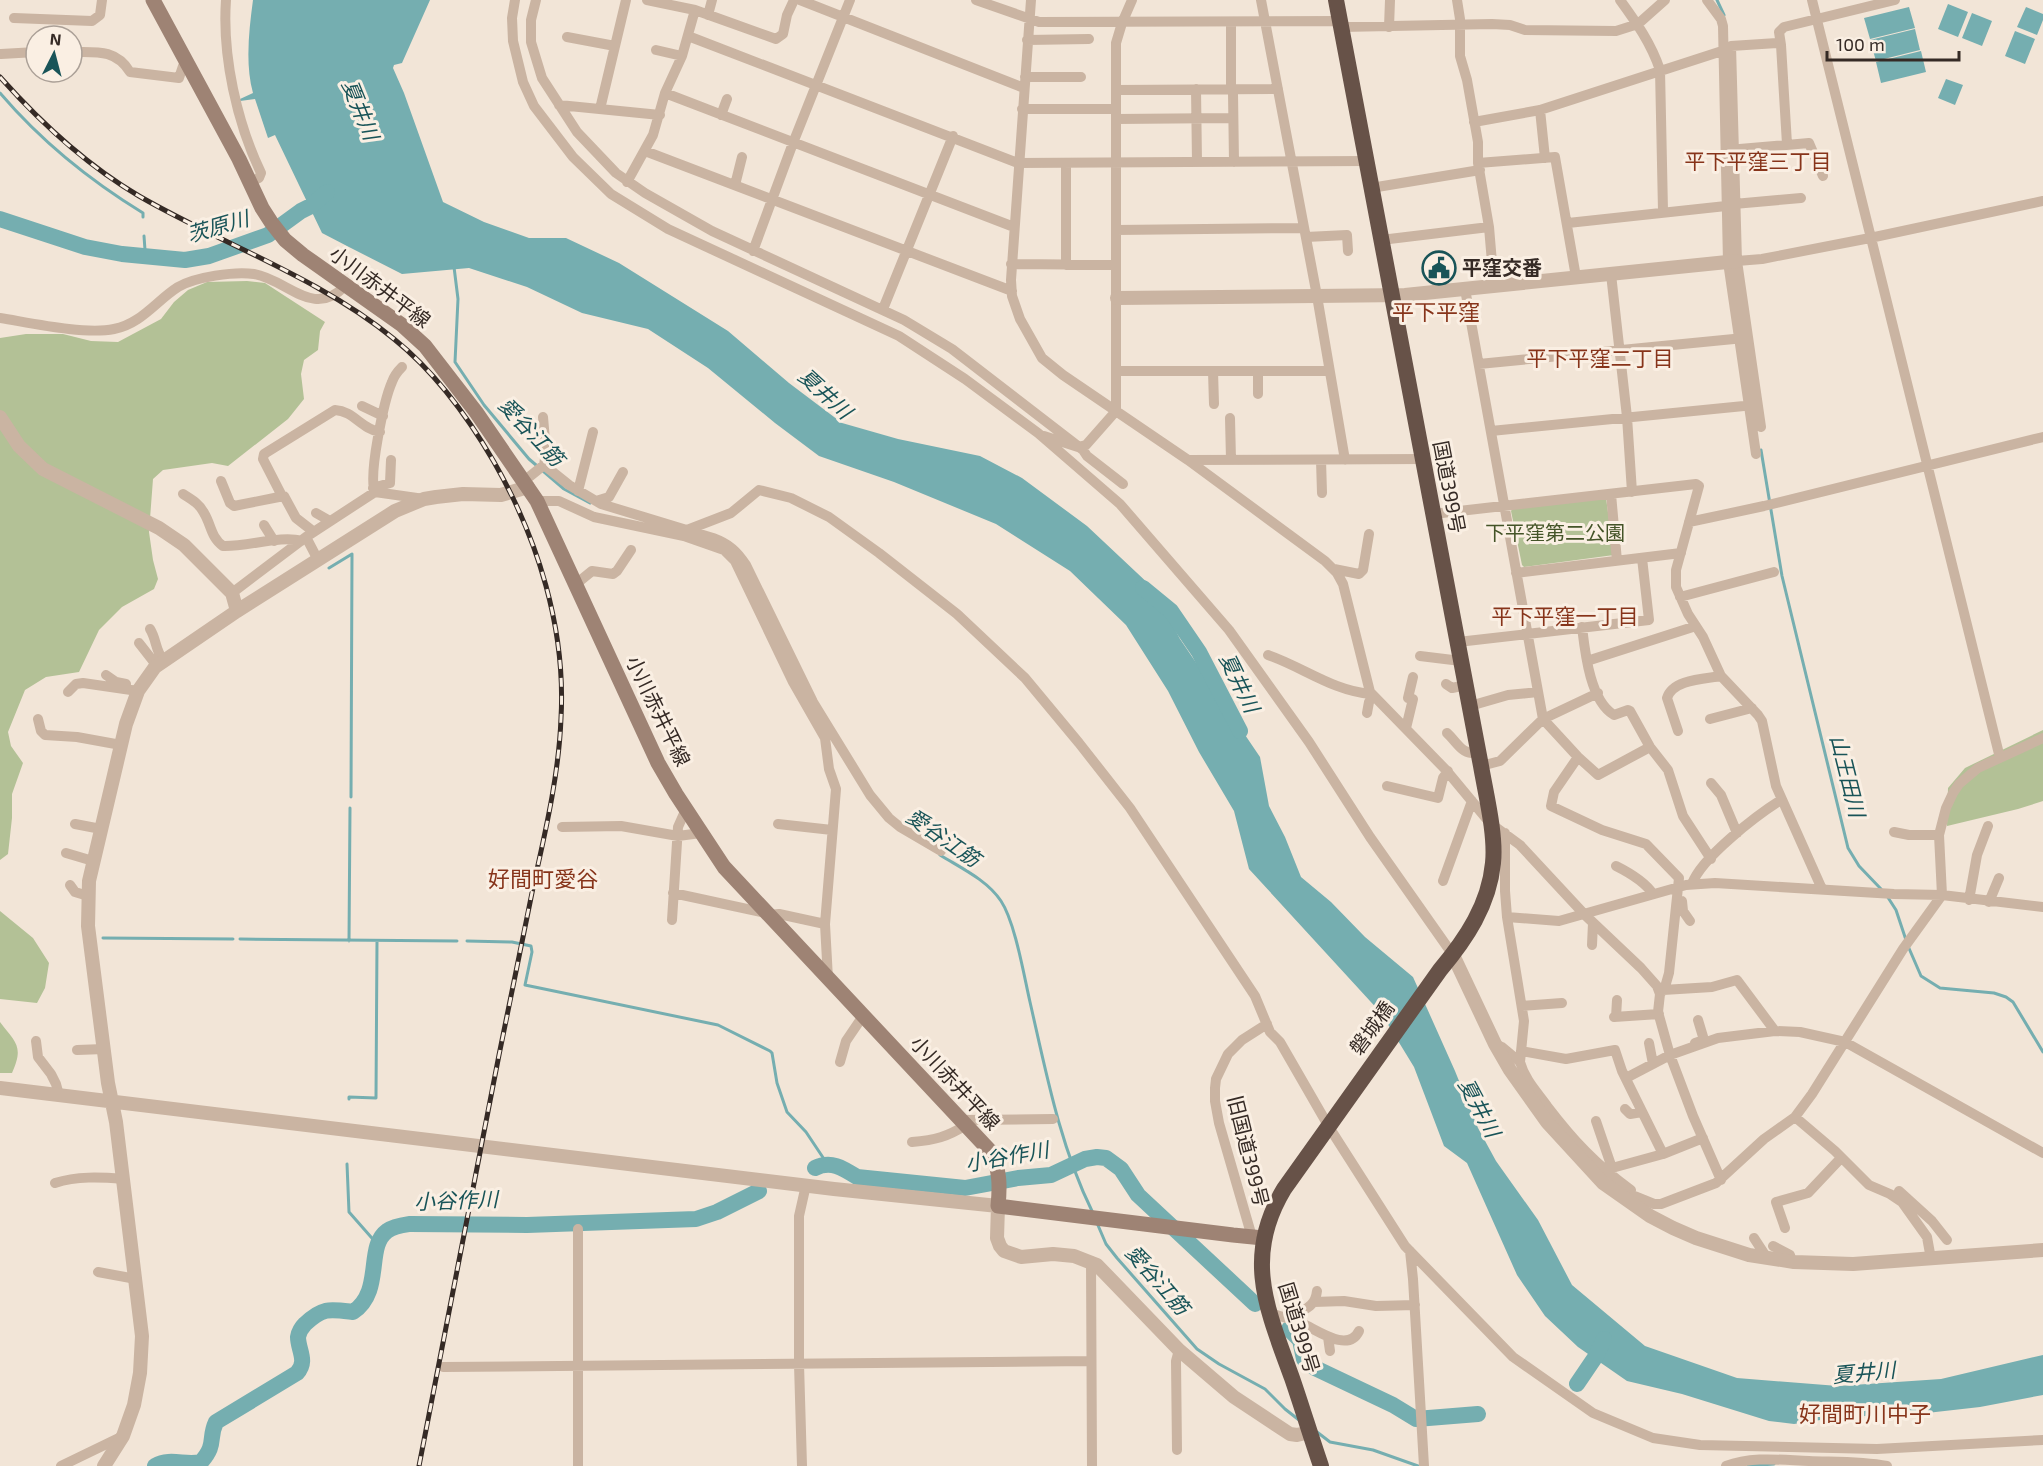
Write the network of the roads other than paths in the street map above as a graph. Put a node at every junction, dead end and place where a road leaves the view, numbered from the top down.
1 (102, 0) edge
2 (153, 0) edge
3 (226, 0) edge
4 (514, 0) edge
5 (536, 0) edge
6 (626, 0) edge
7 (647, 0) edge
8 (712, 0) edge
9 (794, 0) edge
10 (800, 0) edge
11 (850, 0) edge
12 (976, 0) edge
13 (1031, 0) edge
14 (1132, 0) edge
15 (1261, 0) edge
16 (1336, 0) edge
17 (1390, 0) edge
18 (1457, 0) edge
19 (1620, 0) edge
20 (1665, 0) edge
21 (1707, 0) edge
22 (1812, 0) edge
23 (1895, 0) edge
24 (695, 10) junction
25 (708, 15) junction
26 (14, 18) dead end
27 (843, 18) junction
28 (1817, 19) junction
29 (1029, 20) junction
30 (1265, 21) junction
31 (1231, 22) junction
32 (1122, 23) junction
33 (1340, 24) junction
34 (1638, 24) junction
35 (1459, 26) junction
36 (1389, 27) junction
37 (688, 36) junction
38 (567, 37) dead end
39 (1089, 39) dead end
40 (1028, 40) junction
41 (1781, 45) junction
42 (615, 46) junction
43 (1726, 48) junction
44 (656, 50) dead end
45 (84, 52) edge
46 (24, 53) edge
47 (1, 54) edge
48 (682, 56) junction
49 (188, 63) junction
50 (1660, 70) junction
51 (1081, 77) dead end
52 (1024, 82) junction
53 (817, 85) junction
54 (1196, 89) junction
55 (1231, 89) junction
56 (1278, 89) junction
57 (1116, 90) junction
58 (665, 93) junction
59 (727, 99) dead end
60 (559, 105) junction
61 (600, 109) junction
62 (1022, 109) junction
63 (1540, 110) junction
64 (1116, 114) junction
65 (660, 115) junction
66 (721, 115) junction
67 (1233, 118) junction
68 (1196, 119) junction
69 (1474, 122) junction
70 (952, 136) junction
71 (793, 143) junction
72 (1787, 144) junction
73 (1729, 150) junction
74 (645, 151) junction
75 (742, 157) dead end
76 (1545, 158) junction
77 (1366, 161) junction
78 (1197, 162) junction
79 (1234, 162) junction
80 (1292, 162) junction
81 (1018, 163) junction
82 (1066, 163) junction
83 (1117, 163) junction
84 (1479, 167) junction
85 (1823, 176) dead end
86 (627, 182) junction
87 (735, 185) junction
88 (251, 186) junction
89 (1371, 188) junction
90 (929, 195) junction
91 (1802, 198) dead end
92 (773, 199) junction
93 (2043, 201) edge
94 (1730, 205) junction
95 (1663, 211) junction
96 (1568, 223) junction
97 (1014, 227) junction
98 (1489, 227) junction
99 (1116, 230) junction
100 (1305, 232) junction
101 (1870, 238) junction
102 (1381, 240) junction
103 (753, 250) junction
104 (907, 250) junction
105 (1348, 250) dead end
106 (1732, 261) junction
107 (1011, 264) junction
108 (1066, 265) junction
109 (1116, 265) junction
110 (1611, 274) junction
111 (1576, 277) junction
112 (345, 286) junction
113 (1494, 286) junction
114 (1465, 289) junction
115 (1012, 291) junction
116 (1391, 295) junction
117 (1317, 296) junction
118 (1117, 298) junction
119 (884, 309) junction
120 (0, 318) edge
121 (1744, 338) junction
122 (1620, 350) junction
123 (1479, 364) junction
124 (402, 367) dead end
125 (1117, 371) junction
126 (1213, 371) junction
127 (1258, 371) junction
128 (1329, 371) junction
129 (1258, 394) dead end
130 (1214, 404) dead end
131 (1753, 405) junction
132 (362, 406) dead end
133 (1116, 411) junction
134 (383, 416) junction
135 (0, 417) edge
136 (543, 417) dead end
137 (1627, 417) junction
138 (1230, 418) dead end
139 (1761, 427) dead end
140 (1491, 431) junction
141 (380, 432) junction
142 (593, 432) dead end
143 (1041, 436) junction
144 (2043, 437) edge
145 (1078, 447) junction
146 (1756, 454) dead end
147 (1422, 459) junction
148 (391, 460) dead end
149 (1188, 460) junction
150 (1230, 460) junction
151 (1321, 460) junction
152 (1345, 460) junction
153 (544, 465) junction
154 (1927, 465) junction
155 (623, 472) dead end
156 (221, 481) dead end
157 (526, 484) junction
158 (1123, 484) dead end
159 (374, 490) junction
160 (578, 491) junction
161 (1632, 492) junction
162 (1322, 493) dead end
163 (183, 494) dead end
164 (1611, 494) junction
165 (282, 496) junction
166 (424, 499) junction
167 (537, 501) junction
168 (596, 501) junction
169 (1503, 506) junction
170 (316, 513) dead end
171 (1433, 514) junction
172 (330, 521) junction
173 (1689, 522) junction
174 (264, 525) dead end
175 (687, 530) junction
176 (1369, 534) dead end
177 (307, 537) junction
178 (274, 541) junction
179 (631, 550) dead end
180 (1681, 553) junction
181 (1642, 558) junction
182 (318, 560) junction
183 (1617, 561) junction
184 (1334, 569) junction
185 (1774, 572) dead end
186 (1516, 573) junction
187 (576, 584) junction
188 (232, 593) junction
189 (1680, 597) junction
190 (237, 611) junction
191 (1696, 626) junction
192 (1582, 627) junction
193 (150, 629) dead end
194 (1527, 634) junction
195 (1458, 642) junction
196 (139, 643) dead end
197 (1268, 655) dead end
198 (1420, 656) dead end
199 (1461, 661) junction
200 (1587, 661) junction
201 (160, 664) junction
202 (106, 675) dead end
203 (1721, 676) junction
204 (1413, 677) dead end
205 (1446, 684) dead end
206 (1466, 685) junction
207 (139, 689) junction
208 (68, 692) dead end
209 (1538, 692) junction
210 (1598, 693) junction
211 (1372, 695) junction
212 (1470, 706) junction
213 (1752, 708) junction
214 (1367, 713) dead end
215 (38, 719) dead end
216 (1543, 719) junction
217 (1710, 719) dead end
218 (1406, 728) junction
219 (1678, 731) dead end
220 (1448, 733) dead end
221 (2043, 738) edge
222 (121, 745) junction
223 (1650, 747) junction
224 (1578, 757) junction
225 (2000, 758) junction
226 (1480, 760) junction
227 (1448, 771) junction
228 (1711, 783) dead end
229 (1388, 786) dead end
230 (1781, 800) junction
231 (1472, 801) junction
232 (686, 809) junction
233 (1490, 823) junction
234 (75, 824) dead end
235 (778, 824) dead end
236 (1988, 826) dead end
237 (562, 827) dead end
238 (101, 829) junction
239 (832, 830) junction
240 (1894, 832) dead end
241 (701, 833) junction
242 (1505, 833) junction
243 (1737, 833) junction
244 (1939, 835) junction
245 (678, 836) junction
246 (941, 851) dead end
247 (66, 853) dead end
248 (1711, 859) junction
249 (93, 861) junction
250 (1616, 866) dead end
251 (1999, 878) dead end
252 (1443, 881) dead end
253 (70, 885) dead end
254 (1685, 885) junction
255 (1822, 889) junction
256 (673, 893) junction
257 (1653, 894) junction
258 (1942, 895) junction
259 (88, 897) junction
260 (1969, 900) junction
261 (1989, 902) junction
262 (2043, 907) edge
263 (767, 914) junction
264 (1585, 915) junction
265 (1507, 917) junction
266 (672, 920) dead end
267 (1690, 921) dead end
268 (1593, 923) junction
269 (825, 924) junction
270 (1592, 945) dead end
271 (1453, 955) junction
272 (1440, 970) joint
273 (828, 979) junction
274 (1661, 992) junction
275 (1617, 1000) dead end
276 (1562, 1003) dead end
277 (1522, 1006) junction
278 (1659, 1014) junction
279 (863, 1016) junction
280 (1698, 1020) dead end
281 (1267, 1024) junction
282 (1775, 1031) junction
283 (36, 1041) dead end
284 (1845, 1042) junction
285 (1649, 1043) dead end
286 (1495, 1044) junction
287 (104, 1049) junction
288 (77, 1050) dead end
289 (1670, 1053) junction
290 (1520, 1057) junction
291 (840, 1062) dead end
292 (1653, 1064) junction
293 (1626, 1078) junction
294 (0, 1088) edge
295 (59, 1095) junction
296 (111, 1101) junction
297 (1625, 1109) dead end
298 (1338, 1111) joint
299 (1642, 1112) junction
300 (1795, 1117) junction
301 (1053, 1119) dead end
302 (1596, 1121) dead end
303 (964, 1122) junction
304 (1329, 1127) junction
305 (1703, 1138) junction
306 (912, 1142) dead end
307 (2043, 1153) edge
308 (1664, 1154) junction
309 (1841, 1158) junction
310 (123, 1179) junction
311 (1721, 1180) junction
312 (55, 1183) dead end
313 (1603, 1183) junction
314 (806, 1185) junction
315 (1890, 1194) junction
316 (1643, 1199) junction
317 (998, 1206) junction
318 (1785, 1228) dead end
319 (578, 1229) dead end
320 (1258, 1237) junction
321 (1754, 1238) dead end
322 (1947, 1240) dead end
323 (2043, 1250) edge
324 (1410, 1251) junction
325 (1770, 1252) junction
326 (1931, 1259) junction
327 (1091, 1261) junction
328 (98, 1272) dead end
329 (136, 1279) junction
330 (1415, 1305) junction
331 (1270, 1312) junction
332 (1290, 1319) junction
333 (1359, 1331) dead end
334 (1328, 1336) junction
335 (1179, 1350) junction
336 (1330, 1351) dead end
337 (1091, 1361) junction
338 (799, 1364) junction
339 (578, 1365) junction
340 (443, 1367) dead end
341 (1310, 1432) junction
342 (123, 1436) junction
343 (2043, 1440) edge
344 (1744, 1446) junction
345 (1176, 1450) dead end
346 (1426, 1464) edge
347 (1325, 1465) edge
348 (61, 1466) edge
349 (104, 1466) edge
350 (578, 1466) edge
351 (802, 1466) edge
352 (1092, 1466) edge
353 (1718, 1466) edge
354 (1726, 1466) edge
355 (1887, 1466) edge

1 - 26 street
2 - 49 main road, 小川赤井平線
3 - 88 street
4 - 143 street
5 - 60 street
6 - 42 street
7 - 24 street
8 - 25 street
9 - 25 street
10 - 27 street
11 - 27 street
12 - 29 street
13 - 29 street
14 - 32 street
15 - 30 street
16 - 33 highway, 国道399号
17 - 36 street
18 - 35 street
19 - 34 street
20 - 34 street
21 - 43 street
22 - 28 street
23 - 28 street
24 - 25 street
24 - 37 street
27 - 52 street
27 - 53 street
28 - 41 street
28 - 101 street
29 - 32 street
29 - 40 street
30 - 31 street
30 - 33 street
30 - 56 street
31 - 32 street
31 - 55 street
32 - 57 street
33 - 36 street
33 - 77 highway, 国道399号
34 - 35 street
34 - 50 street
35 - 36 street
35 - 69 street
37 - 48 street
37 - 53 street
38 - 42 street
39 - 40 street
40 - 52 street
41 - 43 street
41 - 72 street
42 - 61 street
43 - 50 street
43 - 73 street
44 - 48 street
45 - 49 street
46 - 47 street
48 - 58 street
49 - 88 main road, 小川赤井平線
50 - 63 street
50 - 95 street
51 - 52 street
52 - 62 street
53 - 70 street
53 - 71 street
54 - 55 street
54 - 57 street
54 - 68 street
55 - 56 street
55 - 67 street
56 - 80 street
57 - 64 street
58 - 65 street
58 - 66 street
59 - 66 street
60 - 61 street
60 - 86 street
61 - 65 street
62 - 64 street
62 - 81 street
63 - 69 street
63 - 76 street
64 - 68 street
64 - 83 street
65 - 74 street
66 - 71 street
67 - 68 street
67 - 79 street
68 - 78 street
69 - 84 street
70 - 81 street
70 - 90 street
71 - 90 street
71 - 92 street
72 - 73 street
72 - 85 street
73 - 94 street
74 - 86 street
74 - 87 street
75 - 87 street
76 - 84 street
76 - 96 street
77 - 80 street
77 - 89 highway, 国道399号
78 - 79 street
78 - 83 street
79 - 80 street
80 - 100 street
81 - 82 street
81 - 97 street
82 - 83 street
82 - 108 street
83 - 99 street
84 - 89 street
84 - 98 street
86 - 103 street
87 - 92 street
88 - 112 main road, 小川赤井平線
89 - 102 highway, 国道399号
90 - 97 street
90 - 104 street
91 - 94 street
92 - 103 street
92 - 104 street
93 - 101 street
94 - 95 street
94 - 106 street
95 - 96 street
96 - 111 street
97 - 107 street
98 - 102 street
98 - 113 street
99 - 100 street
99 - 109 street
100 - 105 street
100 - 117 street
101 - 106 street
101 - 154 street
102 - 116 highway, 国道399号
103 - 119 street
104 - 115 street
104 - 119 street
106 - 110 street
106 - 121 street
107 - 108 street
107 - 115 street
108 - 109 street
109 - 118 street
110 - 111 street
110 - 122 street
111 - 113 street
112 - 120 street
112 - 157 main road, 小川赤井平線
113 - 114 street
114 - 116 street
114 - 123 street
115 - 133 street
116 - 117 street
116 - 147 highway, 国道399号
117 - 118 street
117 - 128 street
118 - 125 street
119 - 145 street
121 - 122 street
121 - 131 street
122 - 123 street
122 - 137 street
123 - 140 street
124 - 134 street
125 - 126 street
125 - 133 street
126 - 127 street
126 - 130 street
127 - 128 street
127 - 129 street
128 - 152 street
131 - 137 street
131 - 139 street
131 - 146 street
132 - 134 street
133 - 145 street
133 - 149 street
134 - 141 street
135 - 188 street
136 - 153 street
137 - 140 street
137 - 161 street
138 - 150 street
140 - 169 street
141 - 159 street
141 - 165 street
142 - 160 street
143 - 145 street
143 - 271 street
144 - 154 street
145 - 158 street
147 - 152 street
147 - 171 highway, 国道399号
148 - 159 street
149 - 150 street
149 - 184 street
150 - 151 street
151 - 152 street
151 - 162 street
153 - 157 street
153 - 160 street
154 - 173 street
154 - 225 street
155 - 168 street
156 - 165 street
157 - 166 street
157 - 167 main road, 小川赤井平線
159 - 166 street
159 - 172 street
160 - 168 street
161 - 164 street
161 - 173 street
163 - 178 street
164 - 169 street
164 - 183 street
165 - 177 street
166 - 182 street
167 - 187 main road, 小川赤井平線
167 - 239 street
168 - 175 street
169 - 171 street
169 - 186 street
170 - 172 street
171 - 195 highway, 国道399号
172 - 177 street
173 - 180 street
174 - 178 street
175 - 246 street
175 - 281 street
176 - 184 street
177 - 178 street
177 - 182 street
177 - 188 street
179 - 187 street
180 - 181 street
180 - 189 street
181 - 183 street
181 - 192 street
182 - 190 street
183 - 186 street
184 - 211 street
185 - 189 street
186 - 194 street
187 - 232 main road, 小川赤井平線
188 - 190 street
189 - 191 street
190 - 201 street
191 - 200 street
191 - 203 street
192 - 194 street
192 - 200 street
193 - 201 street
194 - 195 street
194 - 209 street
195 - 199 highway, 国道399号
196 - 201 street
197 - 211 street
198 - 199 street
199 - 206 highway, 国道399号
200 - 210 street
201 - 207 street
202 - 207 street
203 - 213 street
203 - 219 street
204 - 218 street
205 - 206 street
206 - 212 highway, 国道399号
207 - 208 street
207 - 222 street
209 - 212 street
209 - 216 street
210 - 216 street
210 - 223 street
211 - 214 street
211 - 218 street
212 - 226 highway, 国道399号
213 - 217 street
213 - 230 street
215 - 222 street
216 - 224 street
216 - 226 street
218 - 227 street
220 - 226 street
221 - 225 street
222 - 238 street
223 - 224 street
223 - 248 street
224 - 254 street
225 - 244 street
226 - 233 highway, 国道399号
227 - 229 street
227 - 231 street
228 - 243 street
230 - 243 street
230 - 255 street
231 - 233 street
231 - 252 street
232 - 241 main road, 小川赤井平線
232 - 245 street
233 - 242 street
233 - 271 highway, 国道399号
234 - 238 street
235 - 239 street
236 - 260 street
237 - 245 street
238 - 249 street
239 - 269 street
240 - 244 street
241 - 245 street
241 - 263 main road, 小川赤井平線
242 - 264 street
242 - 265 street
243 - 248 street
244 - 258 street
245 - 256 street
247 - 249 street
248 - 254 street
249 - 259 street
250 - 257 street
251 - 261 street
253 - 259 street
254 - 255 street
254 - 257 street
254 - 267 street
254 - 274 street
255 - 258 street
256 - 263 street
256 - 266 street
257 - 264 street
258 - 260 street
258 - 284 street
259 - 287 street
260 - 261 street
261 - 262 street
263 - 269 street
263 - 273 main road, 小川赤井平線
264 - 265 street
264 - 268 street
265 - 277 street
268 - 270 street
268 - 274 street
269 - 273 street
271 - 272 highway, 国道399号
271 - 286 street
272 - 298 highway, 磐城橋
273 - 279 main road, 小川赤井平線
274 - 278 street
274 - 282 street
275 - 278 street
276 - 277 street
277 - 290 street
278 - 289 street
279 - 291 street
279 - 303 main road, 小川赤井平線
280 - 289 street
281 - 304 street
281 - 320 street, 旧国道399号
282 - 284 street
282 - 289 street
283 - 295 street
284 - 300 street
284 - 307 street
285 - 292 street
286 - 290 street
286 - 313 street
287 - 288 street
287 - 296 street
289 - 292 street
289 - 305 street
290 - 293 street
290 - 316 street
292 - 293 street
293 - 299 street
294 - 295 street
295 - 296 street
296 - 310 street
296 - 314 street
297 - 299 street
298 - 304 highway, 国道399号
299 - 308 street
300 - 309 street
300 - 311 street
301 - 303 street
302 - 308 street
303 - 306 street
303 - 317 main road, 小川赤井平線
304 - 320 highway, 国道399号
304 - 324 street
305 - 308 street
305 - 311 street
309 - 315 street
309 - 318 street
310 - 312 street
310 - 329 street
311 - 316 street
313 - 316 street
313 - 325 street
314 - 317 street
314 - 338 street
315 - 322 street
315 - 326 street
317 - 320 main road
317 - 327 street
319 - 339 street
320 - 331 highway, 国道399号
321 - 325 street
323 - 326 street
324 - 330 street
324 - 344 street
325 - 326 street
327 - 335 street
327 - 337 street
328 - 329 street
329 - 342 street
330 - 332 street
330 - 346 street
331 - 332 street
331 - 341 highway, 国道399号
332 - 334 street
333 - 334 street
334 - 336 street
335 - 341 street
335 - 345 street
337 - 338 street
337 - 352 street
338 - 339 street
338 - 351 street
339 - 340 street
339 - 350 street
341 - 347 highway, 国道399号
342 - 348 street
342 - 349 street
343 - 344 street
344 - 353 street
354 - 355 street

